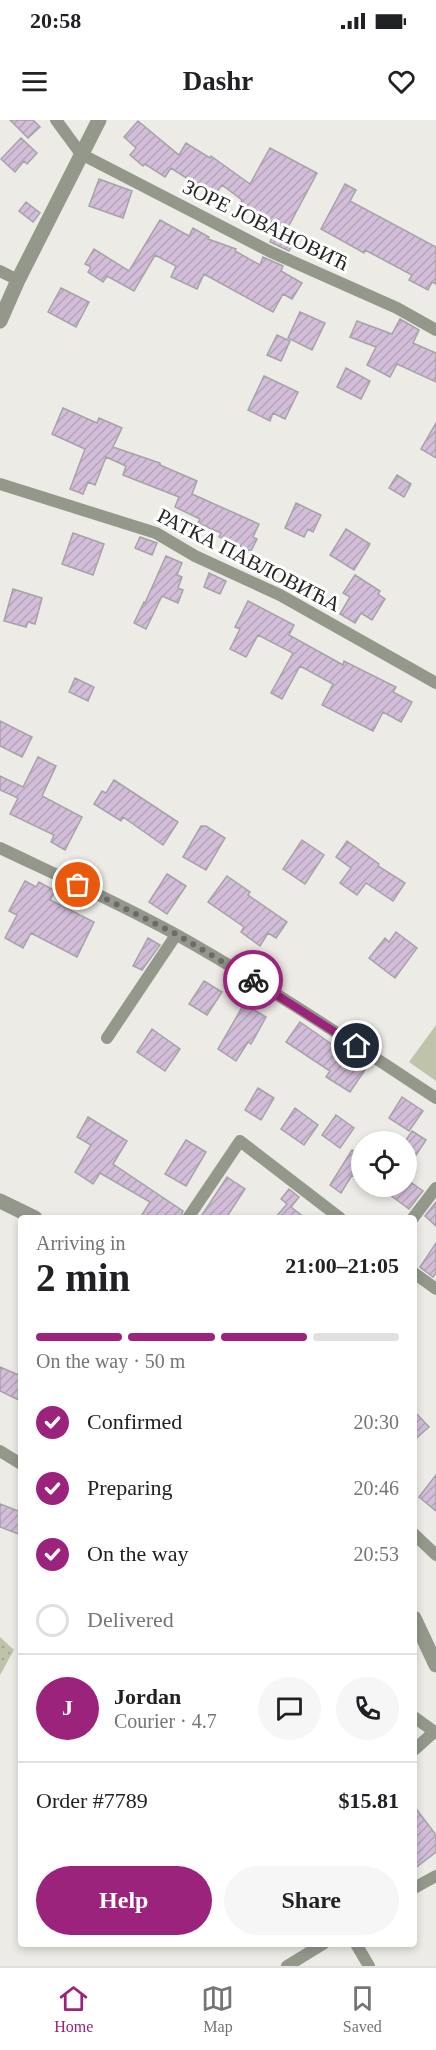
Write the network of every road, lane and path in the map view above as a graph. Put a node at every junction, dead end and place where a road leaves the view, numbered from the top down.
1 (56, 120) edge
2 (99, 120) edge
3 (81, 154) junction
4 (0, 271) edge
5 (18, 280) junction
6 (0, 321) edge
7 (435, 327) edge
8 (0, 484) edge
9 (436, 683) edge
10 (0, 848) edge
11 (176, 934) junction
12 (107, 1038) dead end
13 (436, 1098) edge
14 (436, 1188) edge
15 (0, 1201) edge
16 (29, 1215) edge
17 (190, 1215) edge
18 (336, 1215) edge
19 (415, 1215) edge
20 (417, 1276) edge
21 (436, 1289) edge
22 (0, 1451) edge
23 (18, 1462) edge
24 (417, 1537) edge
25 (436, 1555) edge
26 (417, 1624) edge
27 (436, 1665) edge
28 (417, 1719) edge
29 (435, 1733) edge
30 (417, 1748) edge
31 (436, 1876) edge
32 (417, 1886) edge
33 (318, 1947) edge
34 (358, 1947) edge
35 (287, 1966) edge
36 (369, 1966) edge

1 - 3 street
2 - 3 street
3 - 5 street
3 - 7 street, ЗОРЕ ЈОВАНОВИЋ
4 - 5 street
5 - 6 street
8 - 9 street, РАТКА ПАВЛОВИЋА
10 - 11 street
11 - 12 street
11 - 13 street
14 - 19 street
15 - 16 street
17 - 18 street
20 - 21 street
22 - 23 street
24 - 25 street
26 - 27 street
28 - 29 street
29 - 30 street
31 - 32 street
33 - 35 street
34 - 36 street

